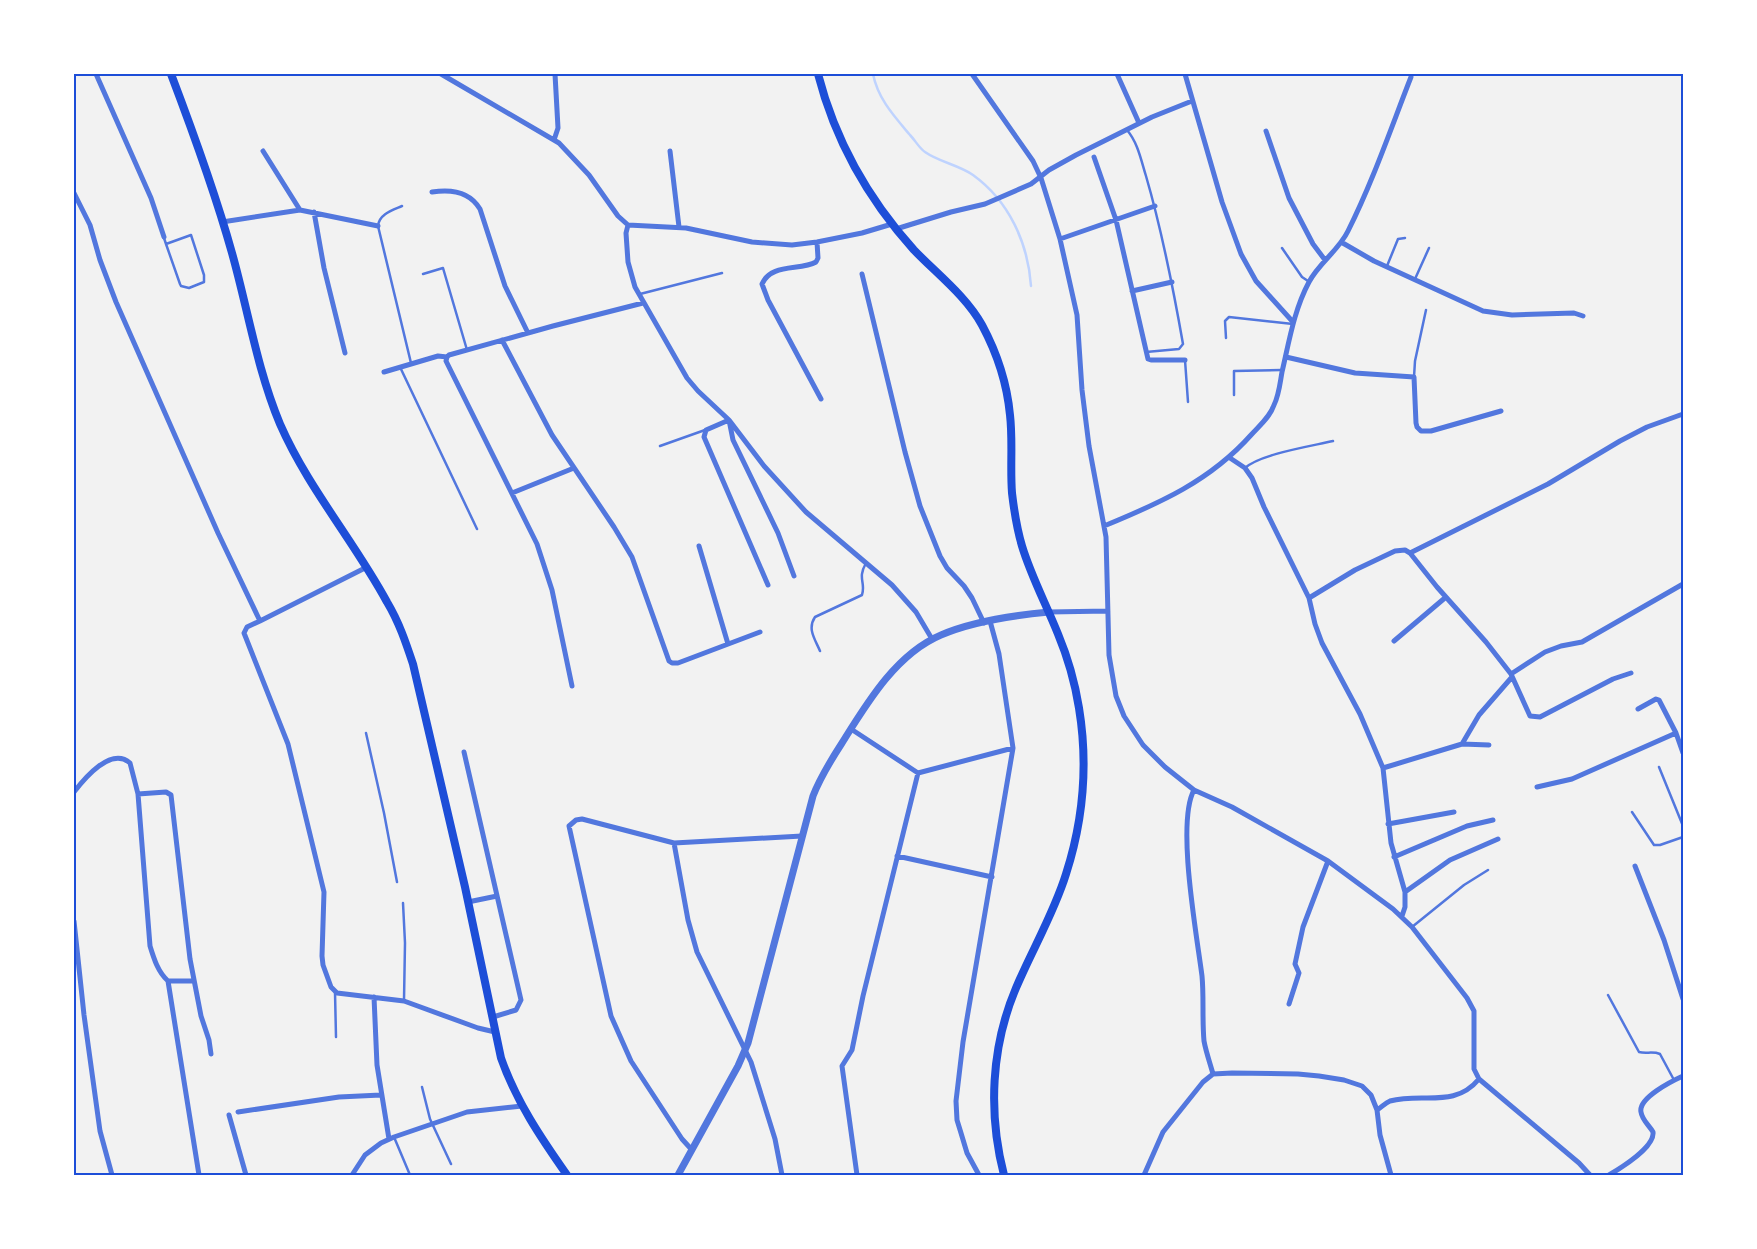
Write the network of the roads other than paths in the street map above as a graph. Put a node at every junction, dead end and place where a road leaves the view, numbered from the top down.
1 (96, 74) edge
2 (171, 74) edge
3 (441, 74) edge
4 (555, 74) edge
5 (818, 74) edge
6 (972, 74) edge
7 (1117, 74) edge
8 (1186, 74) edge
9 (1412, 77) dead end
10 (1192, 101) junction
11 (1139, 123) junction
12 (1126, 129) junction
13 (1266, 131) dead end
14 (554, 140) junction
15 (263, 151) dead end
16 (670, 151) dead end
17 (1094, 157) dead end
18 (1041, 178) junction
19 (432, 192) dead end
20 (74, 193) edge
21 (402, 206) dead end
22 (1155, 206) junction
23 (300, 210) junction
24 (314, 212) junction
25 (1116, 220) junction
26 (222, 222) junction
27 (628, 224) junction
28 (378, 226) junction
29 (679, 227) junction
30 (894, 227) junction
31 (164, 237) joint
32 (1060, 238) junction
33 (1404, 238) dead end
34 (817, 242) junction
35 (1341, 242) junction
36 (166, 244) junction
37 (1282, 248) dead end
38 (1429, 248) dead end
39 (1325, 260) junction
40 (1386, 267) junction
41 (423, 274) dead end
42 (722, 274) dead end
43 (862, 274) dead end
44 (1415, 280) junction
45 (1172, 282) junction
46 (1309, 282) junction
47 (1132, 290) junction
48 (639, 295) junction
49 (643, 303) junction
50 (1426, 310) dead end
51 (1583, 316) dead end
52 (1293, 323) junction
53 (528, 333) junction
54 (1226, 338) dead end
55 (502, 340) junction
56 (467, 350) junction
57 (1146, 352) junction
58 (345, 353) dead end
59 (447, 357) junction
60 (1286, 357) junction
61 (1185, 360) joint
62 (412, 364) junction
63 (400, 368) junction
64 (1283, 370) junction
65 (384, 372) dead end
66 (1414, 376) junction
67 (1234, 395) dead end
68 (821, 399) dead end
69 (1188, 402) dead end
70 (1501, 411) dead end
71 (1683, 414) edge
72 (729, 420) junction
73 (706, 430) junction
74 (1333, 442) dead end
75 (660, 446) dead end
76 (1230, 458) junction
77 (574, 468) junction
78 (1245, 468) junction
79 (512, 493) junction
80 (1104, 526) junction
81 (477, 529) dead end
82 (699, 546) dead end
83 (1410, 553) junction
84 (866, 564) junction
85 (367, 567) junction
86 (794, 576) dead end
87 (1683, 584) edge
88 (768, 585) dead end
89 (1446, 597) junction
90 (1309, 598) junction
91 (1108, 611) junction
92 (1049, 612) junction
93 (260, 621) junction
94 (987, 622) junction
95 (760, 632) dead end
96 (932, 640) junction
97 (1394, 641) dead end
98 (728, 644) junction
99 (820, 651) dead end
100 (1632, 673) dead end
101 (1511, 676) junction
102 (572, 686) dead end
103 (1638, 709) dead end
104 (851, 728) junction
105 (1676, 733) junction
106 (366, 734) dead end
107 (1462, 744) junction
108 (1489, 745) dead end
109 (1013, 748) junction
110 (464, 752) dead end
111 (1683, 753) edge
112 (1659, 767) dead end
113 (1382, 768) junction
114 (918, 772) junction
115 (1537, 787) dead end
116 (1194, 790) junction
117 (74, 792) edge
118 (138, 794) junction
119 (1454, 812) dead end
120 (1632, 812) dead end
121 (1493, 820) dead end
122 (1388, 824) junction
123 (1683, 826) edge
124 (802, 836) junction
125 (1683, 836) edge
126 (1498, 839) dead end
127 (674, 843) junction
128 (897, 856) junction
129 (1394, 857) junction
130 (1328, 861) junction
131 (1635, 866) dead end
132 (1488, 870) dead end
133 (992, 877) junction
134 (397, 882) dead end
135 (1405, 892) junction
136 (497, 896) junction
137 (468, 902) junction
138 (402, 903) dead end
139 (1402, 916) junction
140 (74, 921) edge
141 (1412, 927) junction
142 (168, 981) junction
143 (194, 981) junction
144 (335, 992) junction
145 (1608, 995) dead end
146 (374, 996) junction
147 (1683, 999) edge
148 (404, 1001) junction
149 (1289, 1004) dead end
150 (492, 1017) junction
151 (496, 1032) junction
152 (336, 1037) dead end
153 (746, 1050) junction
154 (211, 1054) dead end
155 (1213, 1074) junction
156 (1683, 1076) edge
157 (1479, 1079) junction
158 (1674, 1080) junction
159 (422, 1087) dead end
160 (381, 1094) junction
161 (522, 1106) junction
162 (1377, 1110) junction
163 (238, 1112) dead end
164 (229, 1115) dead end
165 (432, 1124) junction
166 (391, 1138) junction
167 (692, 1150) junction
168 (451, 1164) dead end
169 (112, 1175) edge
170 (199, 1175) edge
171 (246, 1175) edge
172 (353, 1175) edge
173 (410, 1175) edge
174 (567, 1175) edge
175 (678, 1175) edge
176 (782, 1175) edge
177 (857, 1175) edge
178 (979, 1175) edge
179 (1004, 1175) edge
180 (1144, 1175) edge
181 (1391, 1175) edge
182 (1590, 1175) edge
183 (1609, 1175) edge

1 - 31 street
2 - 26 main road
3 - 14 street
4 - 14 street
5 - 30 main road
6 - 18 street
7 - 11 street
8 - 10 street
9 - 35 street
10 - 11 street
10 - 52 street
11 - 12 street
12 - 18 street
12 - 22 lane
13 - 39 street
14 - 27 street
15 - 23 street
16 - 29 street
17 - 25 street
18 - 30 street
18 - 32 street
19 - 53 street
20 - 93 street
21 - 28 lane
22 - 25 street
22 - 45 lane
23 - 24 street
23 - 26 street
24 - 28 street
24 - 58 street
25 - 32 street
25 - 47 street
26 - 85 main road
27 - 29 street
27 - 48 street
28 - 62 lane
29 - 34 street
30 - 34 street
30 - 92 main road
31 - 36 lane
32 - 80 street
33 - 40 lane
34 - 68 street
35 - 39 street
35 - 40 street
36 - 36 lane
37 - 46 lane
38 - 44 lane
39 - 46 street
40 - 44 street
41 - 56 lane
42 - 48 lane
43 - 94 street
44 - 51 street
45 - 47 street
45 - 57 lane
46 - 52 street
47 - 57 street
48 - 49 street
49 - 53 street
49 - 72 street
50 - 66 lane
52 - 54 lane
52 - 60 street
53 - 55 street
55 - 56 street
55 - 77 street
56 - 59 street
57 - 61 street
59 - 62 street
59 - 79 street
60 - 64 street
60 - 66 street
61 - 69 lane
62 - 63 street
63 - 65 street
63 - 81 lane
64 - 67 lane
64 - 76 street
66 - 70 street
71 - 83 street
72 - 73 street
72 - 84 street
72 - 86 street
73 - 75 lane
73 - 88 street
74 - 78 lane
76 - 78 street
76 - 80 street
77 - 79 street
77 - 98 street
78 - 90 street
79 - 102 street
80 - 91 street
82 - 98 street
83 - 89 street
83 - 90 street
84 - 96 street
84 - 99 lane
85 - 93 street
85 - 137 main road
87 - 101 street
89 - 97 street
89 - 101 street
90 - 113 street
91 - 92 street
91 - 116 street
92 - 94 street
92 - 179 main road
93 - 144 street
94 - 96 street
94 - 109 street
95 - 98 street
96 - 104 street
100 - 101 street
101 - 107 street
103 - 105 street
104 - 114 street
104 - 124 street
105 - 111 street
105 - 115 street
106 - 134 lane
107 - 108 street
107 - 113 street
109 - 114 street
109 - 133 street
110 - 136 street
112 - 123 lane
113 - 122 street
114 - 128 street
116 - 130 street
116 - 155 street
117 - 118 street
118 - 142 street
118 - 143 street
119 - 122 street
120 - 125 lane
121 - 129 street
122 - 129 street
124 - 127 street
124 - 153 street
126 - 135 street
127 - 153 street
127 - 167 street
128 - 133 street
128 - 177 street
129 - 135 street
130 - 139 street
130 - 149 street
131 - 147 street
132 - 141 lane
133 - 178 street
135 - 139 street
136 - 137 street
136 - 150 street
137 - 150 main road
138 - 148 lane
139 - 141 street
140 - 169 street
141 - 157 street
142 - 143 street
142 - 170 street
143 - 154 street
144 - 146 street
144 - 152 lane
145 - 158 lane
146 - 148 street
146 - 160 street
148 - 151 street
150 - 151 main road
151 - 161 main road
153 - 167 street
153 - 176 street
155 - 162 street
155 - 180 street
156 - 158 street
157 - 162 street
157 - 182 street
158 - 183 street
159 - 165 lane
160 - 163 street
160 - 166 street
161 - 165 street
161 - 174 main road
162 - 181 street
164 - 171 street
165 - 166 street
165 - 168 lane
166 - 172 street
166 - 173 lane
167 - 175 street

